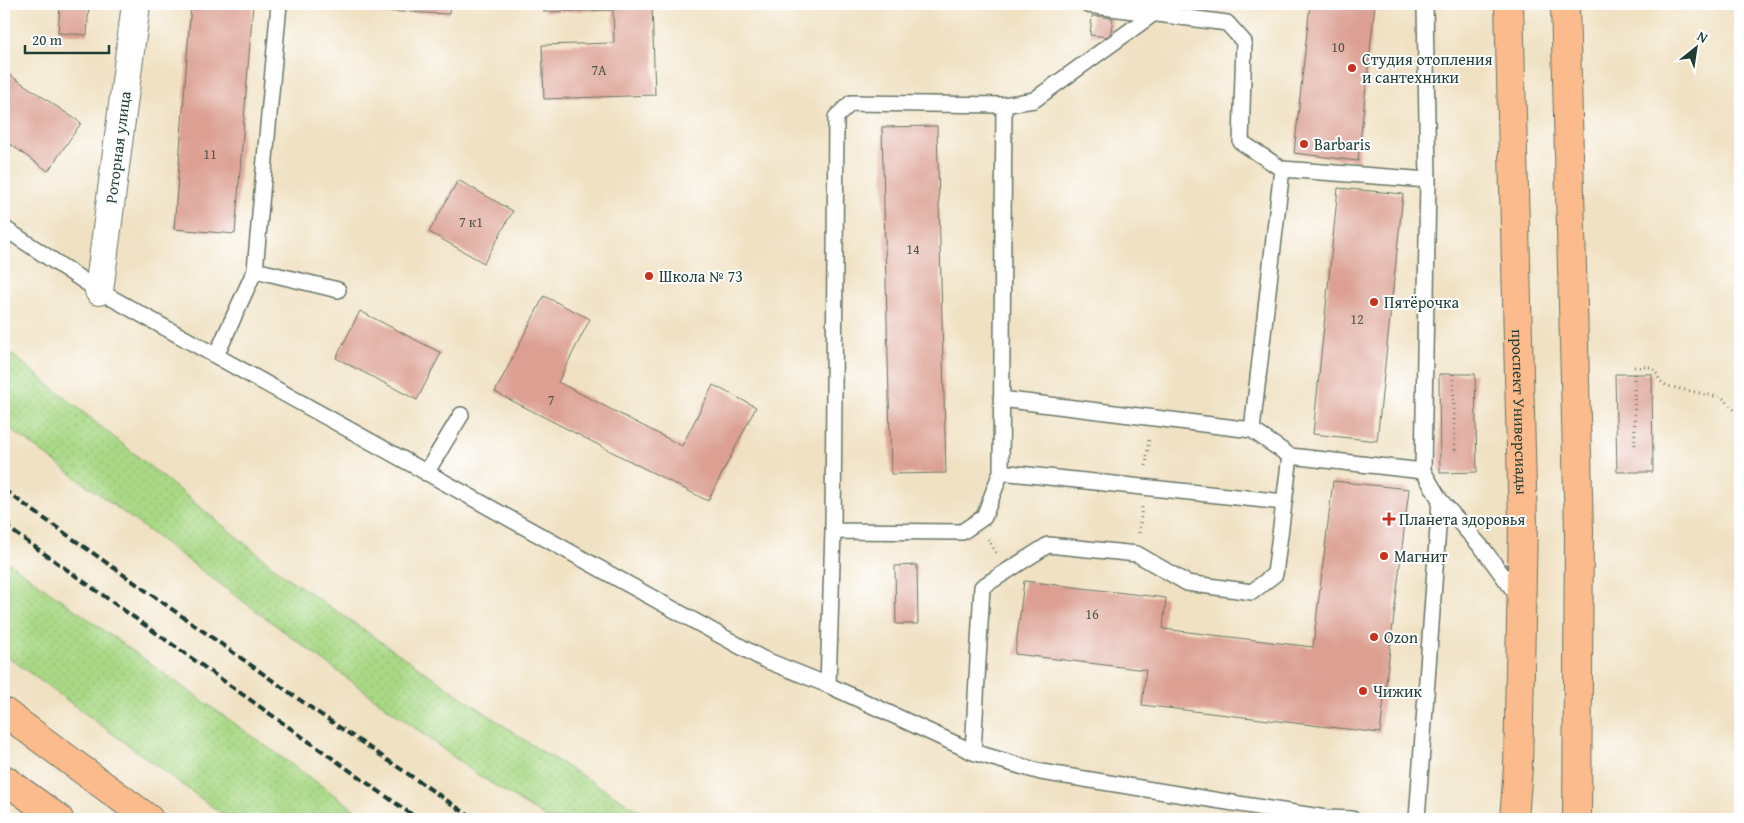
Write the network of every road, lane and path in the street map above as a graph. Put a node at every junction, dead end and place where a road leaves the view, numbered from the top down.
1 (136, 4) edge
2 (279, 4) edge
3 (1425, 4) edge
4 (1509, 4) edge
5 (1565, 4) edge
6 (1088, 5) dead end
7 (1153, 14) junction
8 (1004, 105) junction
9 (1282, 169) junction
10 (1428, 180) junction
11 (4, 228) edge
12 (255, 270) junction
13 (338, 290) dead end
14 (100, 291) junction
15 (216, 356) junction
16 (1634, 367) dead end
17 (1453, 374) dead end
18 (1634, 374) dead end
19 (1001, 399) junction
20 (461, 415) dead end
21 (1740, 416) edge
22 (1252, 430) junction
23 (1635, 448) dead end
24 (1455, 452) dead end
25 (1290, 456) junction
26 (1423, 471) junction
27 (1001, 472) junction
28 (426, 473) junction
29 (1440, 500) junction
30 (1284, 502) junction
31 (977, 522) junction
32 (833, 531) junction
33 (1007, 571) junction
34 (1521, 601) junction
35 (828, 685) junction
36 (4, 712) edge
37 (973, 752) junction
38 (4, 779) edge
39 (59, 819) edge
40 (149, 819) edge
41 (1352, 819) edge
42 (1417, 819) edge
43 (1514, 819) edge
44 (1577, 819) edge

1 - 14 street, Роторная улица
2 - 12 lane
3 - 10 lane
4 - 34 main road, проспект Универсиады
5 - 44 main road
6 - 7 lane
7 - 8 lane
7 - 9 lane
8 - 19 lane
8 - 32 lane
9 - 10 lane
9 - 22 lane
10 - 26 lane
11 - 14 lane
12 - 13 lane
12 - 15 lane
14 - 15 lane
15 - 28 lane
16 - 21 path
17 - 24 path
18 - 23 path
19 - 22 lane
19 - 27 lane
20 - 28 lane
22 - 25 lane
25 - 26 lane
25 - 30 lane
26 - 29 lane
27 - 30 lane
27 - 31 lane
28 - 35 lane
29 - 34 lane
29 - 42 lane
30 - 33 lane
31 - 32 lane
31 - 33 path
32 - 35 lane
33 - 37 lane
34 - 43 main road, проспект Универсиады
35 - 37 lane
36 - 40 main road
37 - 41 lane
38 - 39 main road

